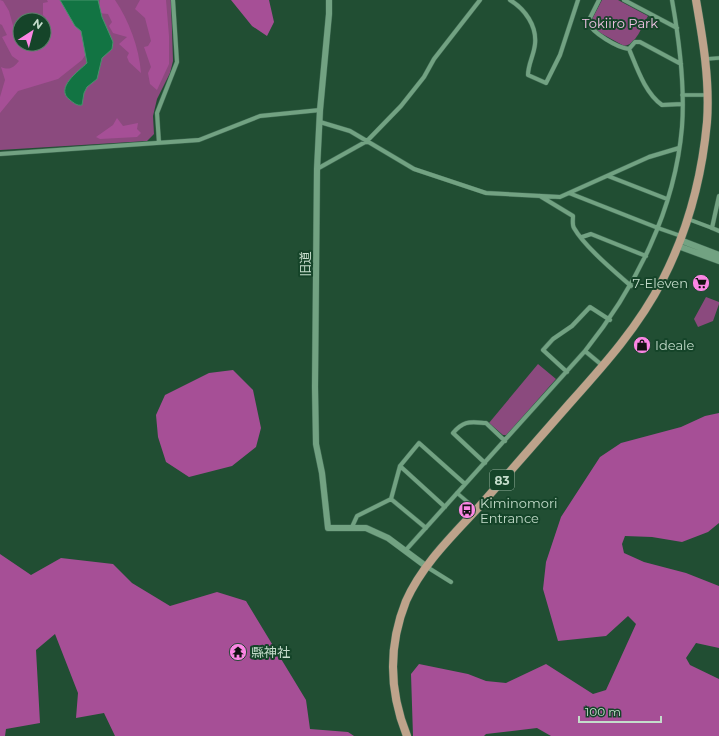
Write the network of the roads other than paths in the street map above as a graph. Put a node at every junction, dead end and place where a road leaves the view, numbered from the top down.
1 (173, 0) edge
2 (329, 0) edge
3 (480, 0) edge
4 (510, 0) edge
5 (578, 0) edge
6 (599, 0) edge
7 (624, 0) edge
8 (672, 0) edge
9 (696, 0) edge
10 (677, 28) junction
11 (629, 49) junction
12 (719, 58) edge
13 (705, 59) junction
14 (681, 64) junction
15 (682, 95) junction
16 (707, 95) junction
17 (682, 104) junction
18 (320, 110) junction
19 (320, 122) junction
20 (367, 141) junction
21 (159, 143) junction
22 (680, 148) junction
23 (0, 154) edge
24 (317, 169) junction
25 (608, 176) junction
26 (569, 193) junction
27 (539, 196) junction
28 (554, 196) junction
29 (719, 198) edge
30 (667, 200) junction
31 (552, 203) junction
32 (688, 219) junction
33 (658, 228) junction
34 (712, 228) junction
35 (719, 231) edge
36 (582, 237) junction
37 (680, 241) junction
38 (719, 255) edge
39 (646, 256) junction
40 (719, 262) edge
41 (631, 286) junction
42 (610, 320) junction
43 (585, 351) junction
44 (603, 366) junction
45 (567, 372) junction
46 (505, 441) junction
47 (485, 462) junction
48 (400, 466) junction
49 (465, 484) junction
50 (458, 493) junction
51 (391, 499) junction
52 (445, 507) junction
53 (476, 509) junction
54 (352, 527) junction
55 (426, 528) junction
56 (405, 551) junction
57 (427, 567) junction
58 (451, 582) dead end
59 (407, 736) edge

1 - 21 street
2 - 18 street, 旧道
3 - 20 street
4 - 5 street
6 - 11 street
7 - 10 street
8 - 10 street
9 - 13 main road, 83
10 - 14 street
11 - 14 street
11 - 17 street
12 - 13 street
13 - 16 main road, 83
14 - 15 street
15 - 16 street
15 - 17 street
16 - 32 main road, 83
17 - 22 street
18 - 19 street, 旧道
18 - 21 street
19 - 20 street
19 - 24 street, 旧道
20 - 24 street
20 - 27 street
21 - 23 street
22 - 25 street
22 - 30 street
24 - 54 street, 旧道
25 - 26 street
25 - 30 street
26 - 28 street
26 - 33 street
27 - 28 street
27 - 31 street
28 - 31 street
29 - 34 street
30 - 33 street
31 - 36 street
32 - 34 street
32 - 37 main road, 83
33 - 37 street
33 - 39 street
34 - 35 street
36 - 39 street
36 - 41 street
37 - 38 street
37 - 40 street
37 - 44 main road, 83
39 - 41 street
41 - 42 street
42 - 43 street
42 - 45 street
43 - 44 street
43 - 45 street
44 - 53 main road, 83
45 - 46 street
46 - 47 street
46 - 47 street
47 - 49 street
48 - 49 street
48 - 51 street
48 - 52 street
49 - 50 street
50 - 52 street
50 - 53 street
51 - 54 street
51 - 55 street
52 - 55 street
53 - 57 main road, 83
54 - 56 street
55 - 56 street
56 - 57 street
57 - 58 street
57 - 59 main road, 83

